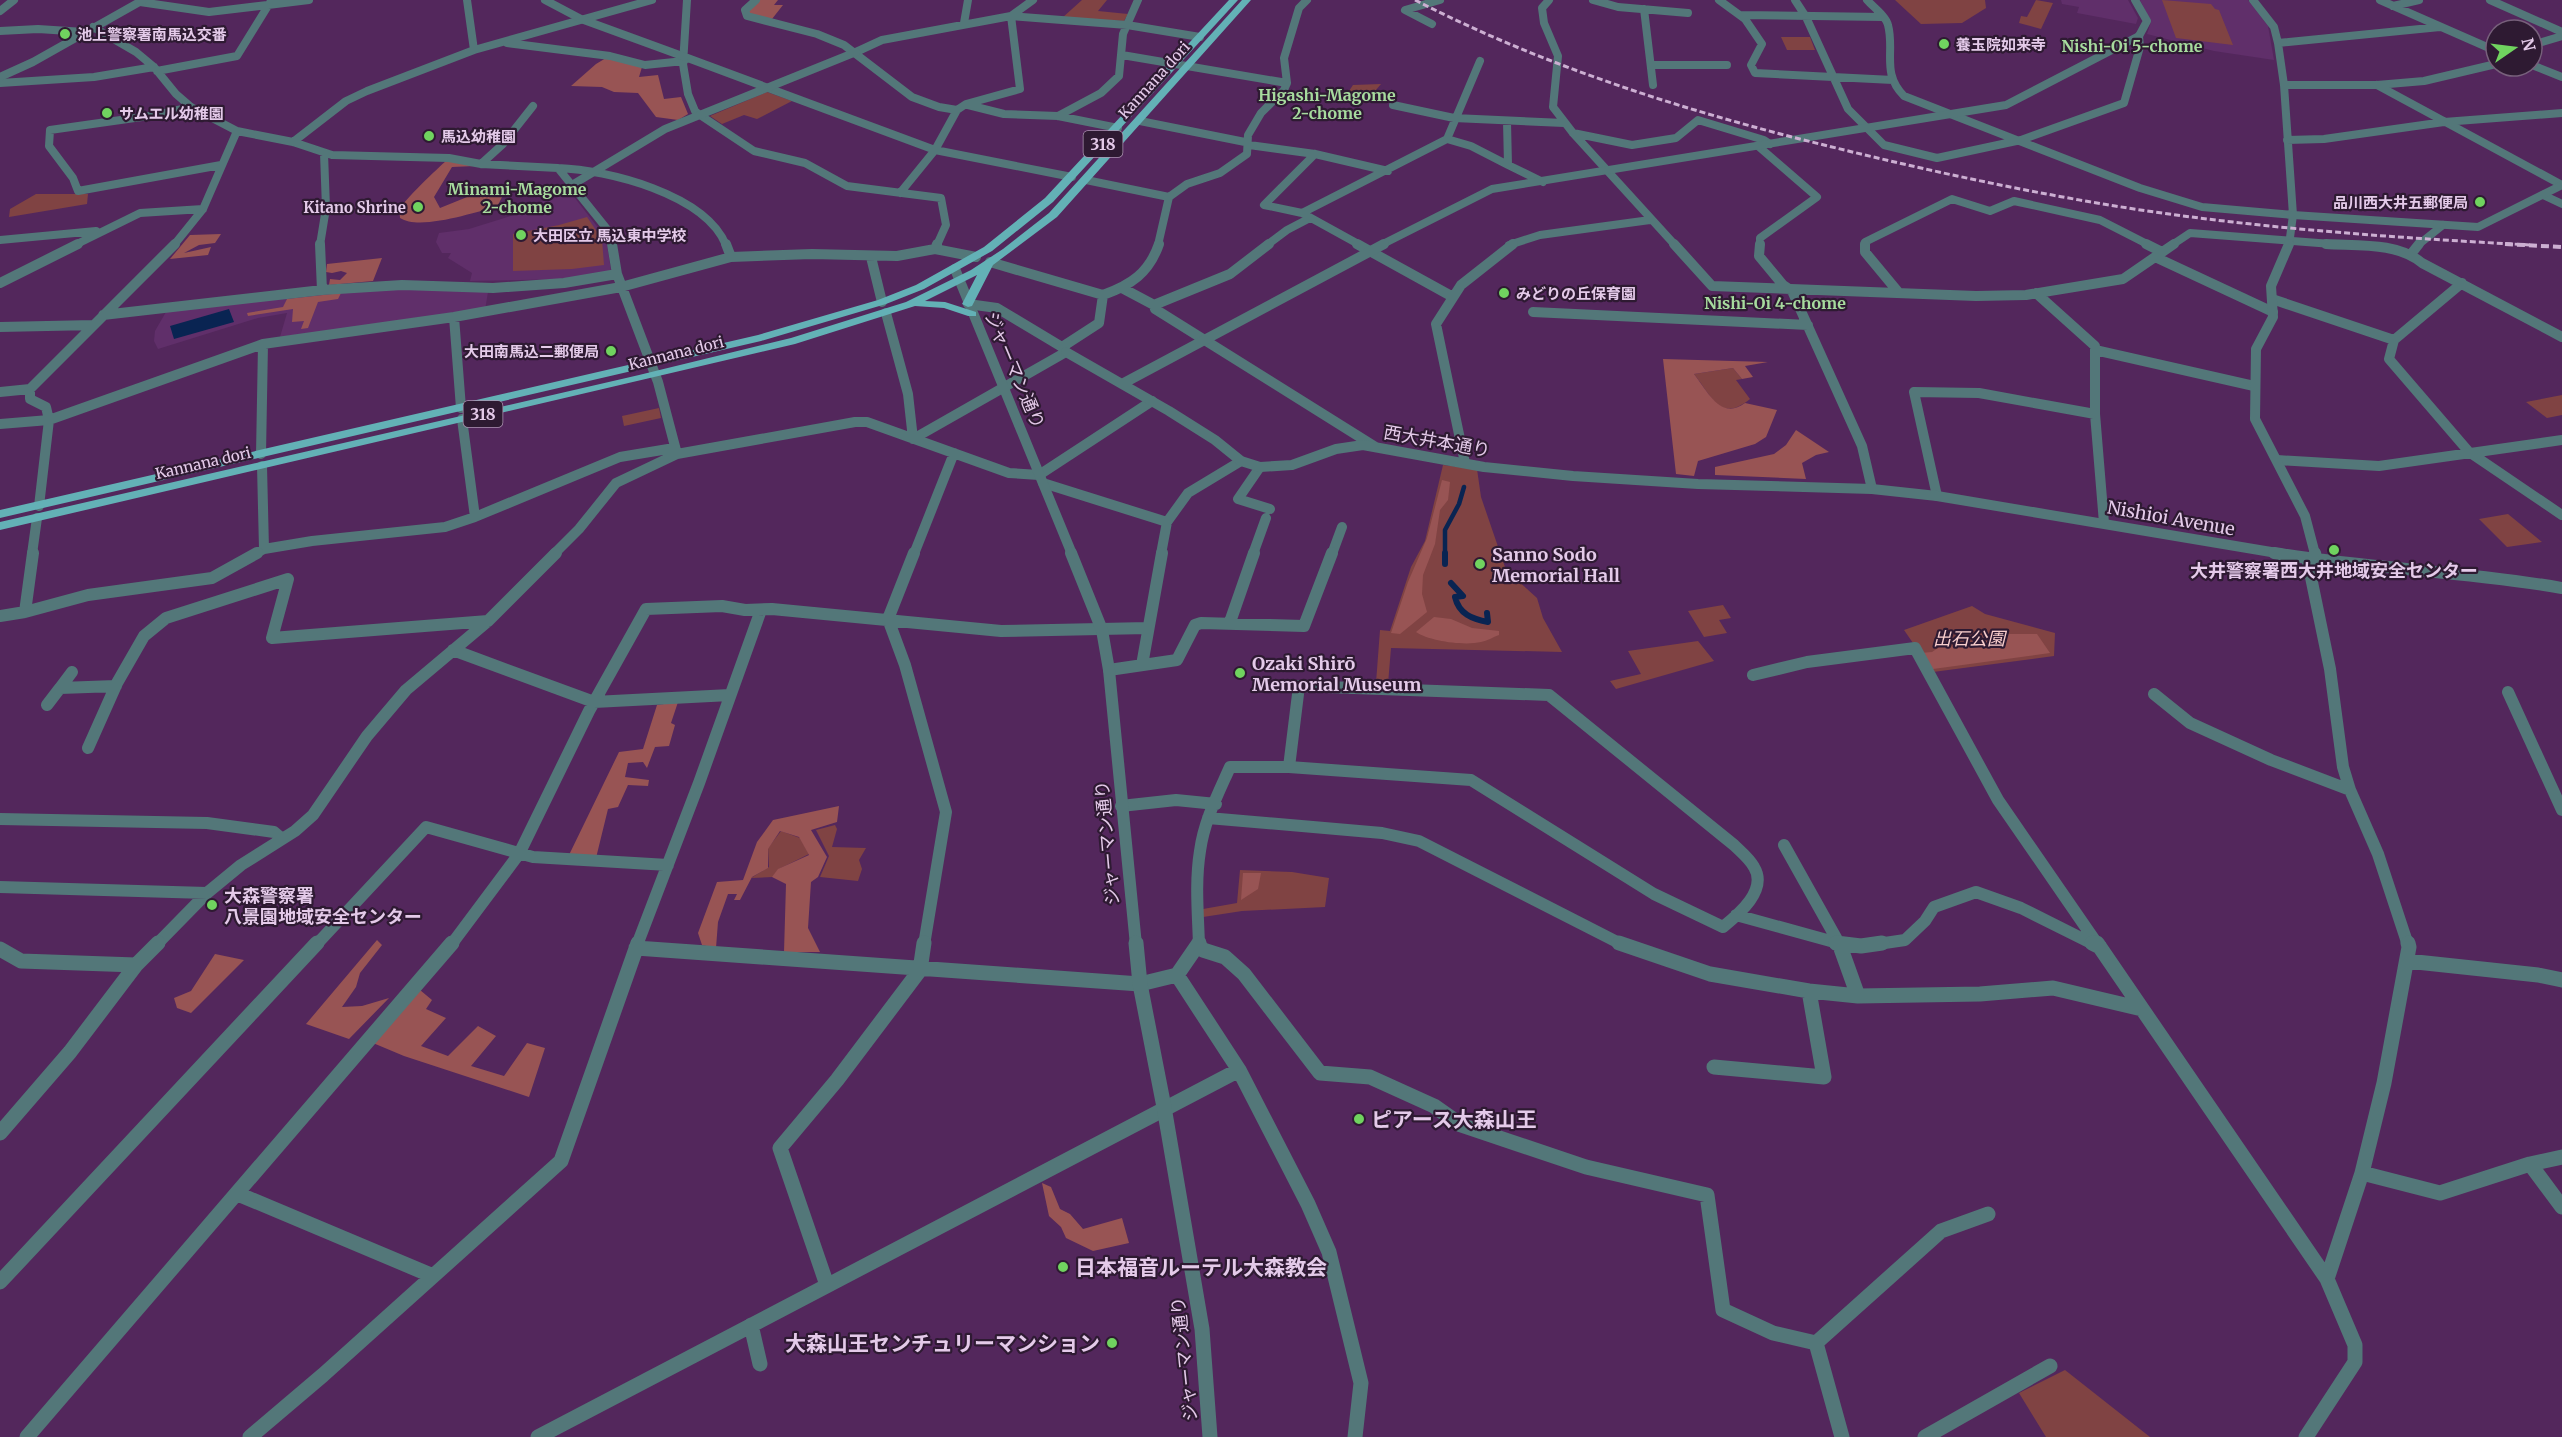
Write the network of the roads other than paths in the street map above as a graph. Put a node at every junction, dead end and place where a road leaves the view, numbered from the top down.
1 (14, 0) edge
2 (309, 0) edge
3 (467, 0) edge
4 (545, 0) edge
5 (652, 0) edge
6 (687, 0) edge
7 (756, 0) edge
8 (968, 0) edge
9 (1033, 0) edge
10 (1138, 0) edge
11 (1234, 0) edge
12 (1247, 0) edge
13 (1307, 0) edge
14 (1549, 0) edge
15 (1593, 0) edge
16 (1719, 0) edge
17 (1795, 0) edge
18 (1867, 0) edge
19 (2135, 0) edge
20 (2253, 0) edge
21 (2379, 0) edge
22 (2419, 0) edge
23 (2490, 0) edge
24 (141, 1) edge
25 (1439, 1) edge
26 (270, 3) edge
27 (2393, 6) junction
28 (1644, 9) junction
29 (0, 11) edge
30 (1688, 12) dead end
31 (1740, 15) junction
32 (1011, 16) junction
33 (1806, 17) junction
34 (1883, 17) junction
35 (581, 19) junction
36 (964, 23) junction
37 (1432, 24) dead end
38 (1127, 25) junction
39 (93, 27) junction
40 (2440, 27) junction
41 (0, 31) edge
42 (84, 32) junction
43 (2562, 34) edge
44 (2139, 36) junction
45 (1200, 37) junction
46 (2544, 41) edge
47 (500, 42) junction
48 (2278, 44) junction
49 (2484, 46) edge
50 (474, 50) junction
51 (856, 52) junction
52 (1122, 55) junction
53 (684, 59) junction
54 (1480, 61) dead end
55 (1175, 64) junction
56 (1727, 65) dead end
57 (1188, 66) junction
58 (1651, 66) junction
59 (2484, 67) edge
60 (156, 69) junction
61 (2544, 70) edge
62 (1832, 76) junction
63 (0, 77) edge
64 (2562, 77) edge
65 (1893, 80) junction
66 (0, 83) edge
67 (1287, 83) junction
68 (1653, 85) dead end
69 (2284, 85) junction
70 (2377, 85) junction
71 (768, 88) junction
72 (966, 104) junction
73 (1393, 105) dead end
74 (533, 106) dead end
75 (192, 107) junction
76 (957, 110) junction
77 (2562, 113) edge
78 (1953, 114) junction
79 (700, 115) junction
80 (1058, 116) junction
81 (1454, 118) junction
82 (1140, 121) junction
83 (1507, 122) junction
84 (2444, 122) junction
85 (1564, 123) junction
86 (1118, 128) junction
87 (1866, 128) junction
88 (237, 131) junction
89 (1573, 133) junction
90 (1447, 140) junction
91 (2021, 140) junction
92 (2287, 140) junction
93 (293, 142) junction
94 (1770, 144) junction
95 (1249, 145) junction
96 (1758, 146) junction
97 (935, 150) junction
98 (324, 153) junction
99 (1315, 154) junction
100 (481, 164) junction
101 (221, 165) junction
102 (1508, 165) junction
103 (558, 168) junction
104 (1388, 171) junction
105 (1607, 171) junction
106 (594, 172) junction
107 (1072, 177) junction
108 (1086, 180) junction
109 (1542, 182) junction
110 (572, 185) junction
111 (2562, 185) edge
112 (900, 193) junction
113 (2542, 195) junction
114 (1169, 197) junction
115 (2562, 204) edge
116 (202, 209) junction
117 (1306, 216) junction
118 (2293, 217) junction
119 (1650, 220) junction
120 (2441, 227) junction
121 (103, 230) junction
122 (0, 240) edge
123 (2290, 240) junction
124 (934, 249) junction
125 (1370, 251) junction
126 (2411, 254) junction
127 (2159, 255) junction
128 (731, 257) junction
129 (871, 257) junction
130 (976, 257) junction
131 (990, 262) junction
132 (617, 274) junction
133 (957, 275) junction
134 (0, 283) edge
135 (2462, 283) junction
136 (621, 287) junction
137 (1122, 288) junction
138 (322, 290) junction
139 (1792, 291) junction
140 (1899, 293) junction
141 (2036, 293) junction
142 (1103, 295) junction
143 (1453, 297) junction
144 (2272, 299) junction
145 (910, 304) junction
146 (1154, 305) junction
147 (884, 308) junction
148 (970, 309) junction
149 (1533, 312) dead end
150 (2273, 312) junction
151 (103, 315) junction
152 (454, 317) junction
153 (93, 325) junction
154 (1808, 325) junction
155 (0, 327) edge
156 (2562, 336) edge
157 (1206, 339) junction
158 (2394, 340) junction
159 (263, 344) junction
160 (1064, 350) junction
161 (2095, 350) junction
162 (653, 370) junction
163 (1122, 384) junction
164 (2254, 386) junction
165 (30, 389) junction
166 (1003, 389) junction
167 (0, 392) edge
168 (1152, 401) junction
169 (462, 414) junction
170 (2095, 414) junction
171 (50, 420) junction
172 (0, 424) edge
173 (913, 439) junction
174 (2562, 440) edge
175 (1374, 446) junction
176 (676, 451) junction
177 (2469, 452) junction
178 (954, 453) junction
179 (262, 460) junction
180 (2277, 460) junction
181 (1241, 461) junction
182 (1465, 463) junction
183 (1260, 467) junction
184 (1041, 479) junction
185 (1872, 489) junction
186 (1937, 496) junction
187 (38, 512) junction
188 (0, 514) edge
189 (2562, 515) edge
190 (475, 518) junction
191 (1167, 522) junction
192 (2104, 523) junction
193 (0, 526) edge
194 (1342, 526) dead end
195 (264, 549) junction
196 (2312, 559) junction
197 (2562, 588) edge
198 (760, 610) junction
199 (25, 612) junction
200 (0, 616) edge
201 (888, 619) junction
202 (488, 621) junction
203 (1230, 622) junction
204 (1148, 628) junction
205 (1102, 630) junction
206 (453, 650) junction
207 (1142, 664) junction
208 (1109, 670) junction
209 (72, 672) dead end
210 (1753, 675) dead end
211 (116, 686) junction
212 (60, 688) junction
213 (2508, 692) dead end
214 (2154, 694) dead end
215 (730, 695) junction
216 (594, 702) junction
217 (48, 705) dead end
218 (88, 748) dead end
219 (1289, 767) junction
220 (2350, 790) junction
221 (1216, 804) junction
222 (1121, 806) junction
223 (2562, 810) edge
224 (1208, 818) junction
225 (0, 819) edge
226 (282, 839) junction
227 (1784, 845) dead end
228 (519, 854) junction
229 (668, 866) junction
230 (0, 887) edge
231 (207, 893) junction
232 (1736, 915) junction
233 (1839, 944) junction
234 (1199, 945) junction
235 (636, 948) junction
236 (2101, 948) junction
237 (0, 950) edge
238 (2407, 961) junction
239 (136, 965) junction
240 (920, 970) junction
241 (1177, 975) junction
242 (2562, 980) edge
243 (1140, 984) junction
244 (1809, 991) junction
245 (1858, 996) junction
246 (2142, 1009) junction
247 (1714, 1067) dead end
248 (1239, 1070) junction
249 (1164, 1107) junction
250 (0, 1133) edge
251 (2562, 1157) edge
252 (2529, 1164) junction
253 (2362, 1173) junction
254 (238, 1194) junction
255 (2562, 1207) edge
256 (1988, 1214) dead end
257 (433, 1276) junction
258 (2327, 1279) junction
259 (0, 1282) edge
260 (827, 1285) junction
261 (751, 1325) junction
262 (1816, 1343) junction
263 (760, 1364) dead end
264 (2050, 1366) dead end
265 (30, 1436) edge
266 (250, 1437) edge
267 (538, 1437) edge
268 (1210, 1437) edge
269 (1355, 1437) edge
270 (1842, 1437) edge
271 (1925, 1437) edge
272 (2306, 1437) edge

1 - 29 street
2 - 26 street
3 - 50 street
4 - 35 street
5 - 35 street
6 - 53 street
7 - 51 street
8 - 36 street
9 - 32 street
10 - 38 street
11 - 45 main road, Kannana dori / 318
12 - 57 main road, Kannana dori / 318
13 - 67 street
14 - 85 street
15 - 28 street
16 - 31 street
17 - 33 street
18 - 34 street
19 - 44 street
20 - 48 street
21 - 27 street
22 - 27 street
23 - 43 street
24 - 26 street
24 - 39 street
25 - 37 street
26 - 60 street
27 - 40 street
28 - 30 street
28 - 58 street
31 - 33 street
31 - 62 street
32 - 36 street
32 - 38 street
32 - 72 street
33 - 34 street
33 - 62 street
34 - 65 street
35 - 47 street
35 - 53 street
36 - 51 street
38 - 45 street
38 - 52 street
39 - 42 street
39 - 60 street
40 - 48 street
40 - 49 street
41 - 42 street
42 - 63 street
43 - 46 street
44 - 78 street
44 - 91 street
45 - 55 main road, Kannana dori / 318
47 - 50 street
47 - 53 street
48 - 69 street
50 - 93 street
51 - 71 street
51 - 76 street
52 - 55 street
52 - 80 street
53 - 71 street
53 - 79 street
54 - 81 street
55 - 57 street
55 - 86 main road, Kannana dori / 318
56 - 58 street
57 - 67 street
57 - 82 main road, Kannana dori / 318
58 - 68 street
59 - 70 street
60 - 66 street
60 - 75 street
61 - 64 street
62 - 65 street
62 - 87 street
65 - 78 street
67 - 95 street
69 - 70 street
69 - 92 street
70 - 84 street
71 - 79 street
71 - 97 street
72 - 76 street
72 - 80 street
73 - 81 street
74 - 100 street
75 - 88 street
75 - 101 street
76 - 97 street
77 - 84 street
78 - 87 street
78 - 91 street
79 - 106 street
79 - 112 street
80 - 86 street
81 - 83 street
81 - 90 street
82 - 95 street
82 - 108 main road, Kannana dori / 318
83 - 85 street
83 - 102 street
84 - 92 street
84 - 111 street
85 - 89 street
86 - 107 main road, Kannana dori / 318
87 - 91 street
87 - 94 street
88 - 93 street
88 - 101 street
89 - 94 street
89 - 105 street
90 - 102 street
90 - 104 street
91 - 118 street
92 - 118 street
93 - 98 street
94 - 96 street
95 - 99 street
95 - 114 street
96 - 105 street
96 - 139 street
97 - 107 street
97 - 112 street
98 - 100 street
98 - 138 street
99 - 104 street
99 - 117 street
100 - 103 street
101 - 116 street
102 - 109 street
103 - 106 street
103 - 110 street
104 - 117 street
105 - 109 street
105 - 119 street
106 - 110 street
106 - 128 street
107 - 130 main road, Kannana dori / 318
108 - 114 street
108 - 131 main road, Kannana dori / 318
109 - 125 street
110 - 132 street
111 - 113 street
112 - 124 street
113 - 115 street
113 - 120 street
114 - 137 street
116 - 121 street
116 - 151 street
117 - 125 street
117 - 146 street
118 - 120 street
118 - 123 street
119 - 139 street
119 - 143 street
120 - 126 street
121 - 122 street
121 - 134 street
123 - 126 street
123 - 127 street
123 - 144 street
124 - 129 street
124 - 130 street
125 - 143 street
125 - 157 street
126 - 135 street
127 - 140 street
127 - 141 street
127 - 150 street
128 - 129 street
128 - 136 street
129 - 147 street
130 - 133 main road, Kannana dori / 318
131 - 133 main road, Kannana dori / 318
131 - 142 street
131 - 148 main road
132 - 136 street
132 - 138 street
133 - 145 main road, Kannana dori / 318
133 - 147 main road, Kannana dori / 318
133 - 148 street, ジャーマン通り
135 - 156 street
135 - 158 street
136 - 152 street
136 - 162 street
137 - 142 street
137 - 146 street
138 - 151 street
139 - 140 street
139 - 154 street
140 - 141 street
141 - 161 street
142 - 160 street
143 - 182 street
144 - 150 street
144 - 158 street
145 - 147 main road, Kannana dori / 318
145 - 148 main road
146 - 157 street
147 - 162 main road, Kannana dori / 318
147 - 173 street
148 - 160 street, 西大井本通り
148 - 166 street, ジャーマン通り
149 - 154 street
150 - 164 street
151 - 153 street
152 - 159 street
152 - 169 street
153 - 155 street
153 - 165 street
154 - 185 street
157 - 163 street
157 - 175 street
158 - 177 street
159 - 171 street
159 - 179 street
160 - 163 street, 西大井本通り
160 - 166 street
161 - 164 street
161 - 170 street
162 - 169 main road, Kannana dori / 318
162 - 176 street
163 - 168 street, 西大井本通り
164 - 180 street
165 - 167 street
165 - 171 street
166 - 173 street
166 - 184 street, ジャーマン通り
168 - 181 street, 西大井本通り
168 - 184 street
169 - 179 main road, Kannana dori / 318
169 - 190 street
170 - 186 street
170 - 192 street
171 - 172 street
171 - 187 street
173 - 176 street
173 - 178 street
174 - 177 street
175 - 182 street, 西大井本通り
175 - 183 street, 西大井本通り
176 - 190 street
176 - 202 street
177 - 180 street
177 - 189 street
178 - 184 street
178 - 201 street
179 - 187 main road, Kannana dori / 318
179 - 195 street
180 - 196 street
181 - 183 street, 西大井本通り
181 - 191 street
182 - 185 street, Nishioi Avenue
183 - 203 street
184 - 191 street
184 - 205 street, ジャーマン通り
185 - 186 street, Nishioi Avenue
186 - 192 street, Nishioi Avenue
187 - 188 main road, Kannana dori / 318
187 - 193 main road, Kannana dori / 318
187 - 199 street
190 - 195 street
191 - 204 street
192 - 196 street, Nishioi Avenue
194 - 203 street
195 - 199 street
196 - 197 street, Nishioi Avenue
196 - 220 street
198 - 201 street
198 - 215 street
198 - 216 street
199 - 200 street
201 - 205 street
201 - 240 street
202 - 206 street
202 - 211 street
203 - 207 street
204 - 205 street
204 - 207 street
205 - 208 street, ジャーマン通り
206 - 216 street
206 - 226 street
207 - 208 street
208 - 222 street, ジャーマン通り
209 - 212 street
210 - 236 street
211 - 212 street
211 - 218 street
212 - 217 street
213 - 223 street
214 - 220 street
215 - 216 street
215 - 229 street
216 - 228 street
219 - 221 street
219 - 232 street
219 - 232 street
220 - 238 street
221 - 222 street
221 - 224 street
222 - 243 street, ジャーマン通り
224 - 234 street
224 - 244 street
225 - 226 street
226 - 231 street
227 - 233 street
228 - 229 street
228 - 254 street
228 - 259 street
229 - 235 street
230 - 231 street
231 - 239 street
232 - 233 street
233 - 236 street
233 - 245 street
234 - 241 street
234 - 262 street
235 - 240 street
235 - 257 street
236 - 246 street
237 - 239 street
238 - 242 street
238 - 253 street
239 - 250 street
240 - 243 street
240 - 260 street
241 - 243 street
241 - 248 street
243 - 249 street, ジャーマン通り
244 - 245 street
244 - 247 street
245 - 246 street
246 - 258 street
248 - 249 street
248 - 269 street
249 - 260 street
249 - 268 street, ジャーマン通り
251 - 252 street
252 - 253 street
252 - 255 street
253 - 258 street
254 - 257 street
254 - 265 street
256 - 262 street
257 - 266 street
258 - 272 street
260 - 261 street
261 - 263 street
261 - 267 street
262 - 270 street
264 - 271 street

